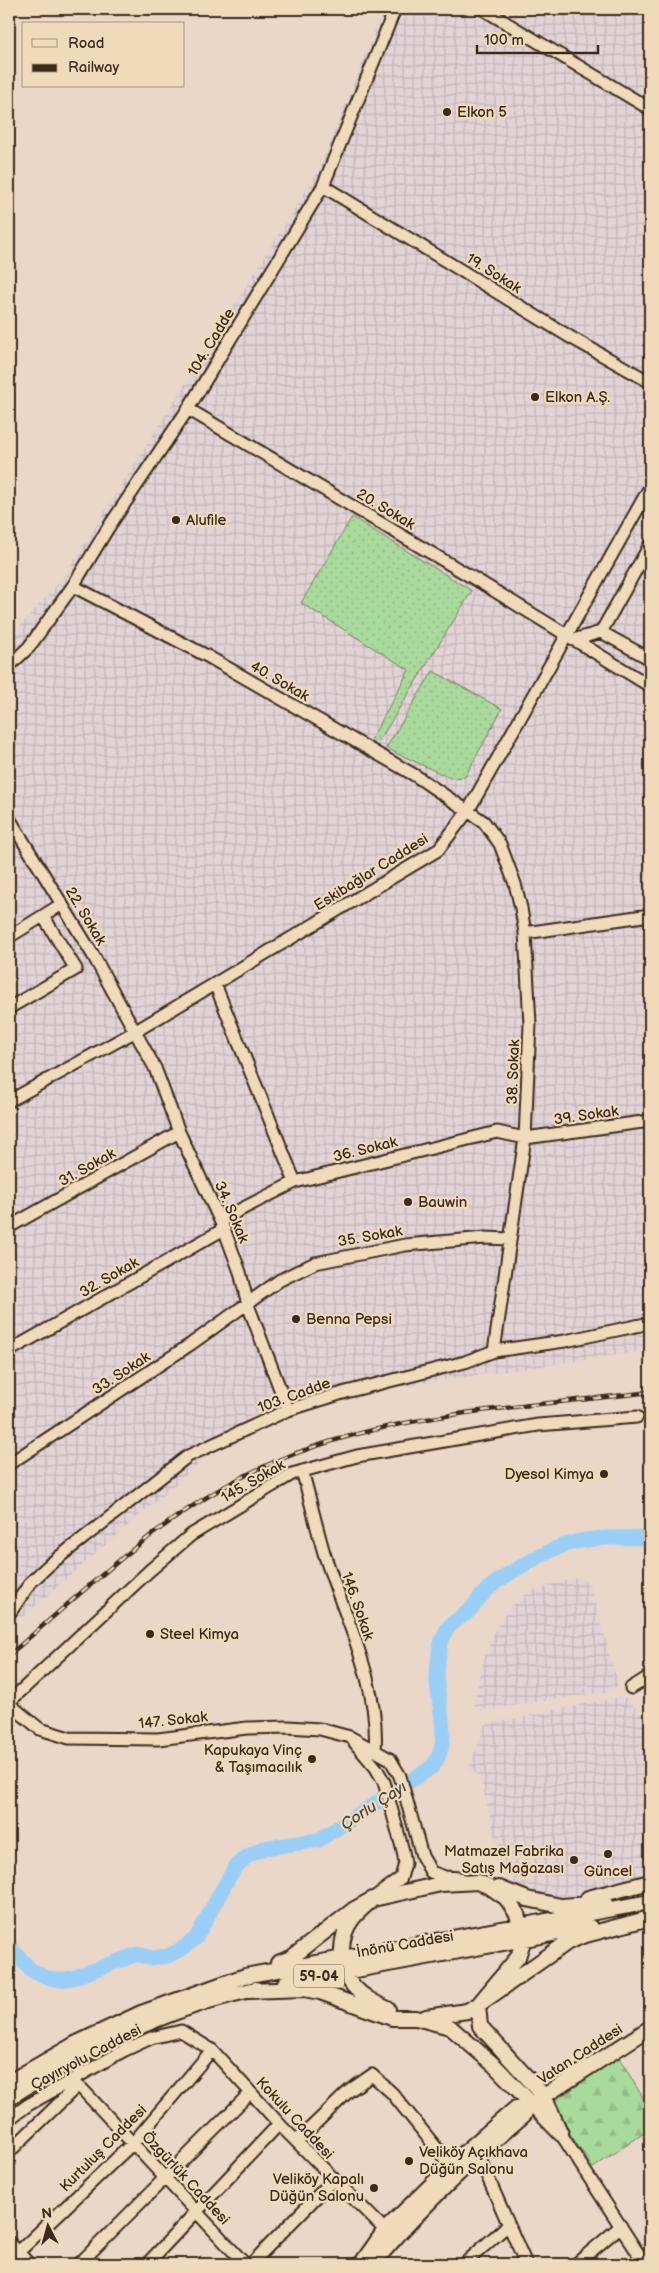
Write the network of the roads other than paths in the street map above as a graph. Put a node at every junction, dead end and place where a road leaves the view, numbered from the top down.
1 (395, 9) edge
2 (483, 9) edge
3 (650, 109) edge
4 (323, 186) junction
5 (650, 382) edge
6 (188, 409) junction
7 (650, 487) edge
8 (650, 545) edge
9 (73, 586) junction
10 (601, 632) junction
11 (570, 638) junction
12 (650, 659) edge
13 (9, 666) edge
14 (650, 686) edge
15 (468, 811) junction
16 (9, 818) edge
17 (62, 904) junction
18 (43, 916) junction
19 (650, 916) edge
20 (525, 933) junction
21 (9, 937) edge
22 (214, 984) junction
23 (9, 1008) edge
24 (136, 1031) junction
25 (9, 1101) edge
26 (650, 1121) edge
27 (179, 1132) junction
28 (525, 1138) junction
29 (295, 1182) junction
30 (222, 1224) junction
31 (9, 1227) edge
32 (510, 1239) junction
33 (248, 1305) junction
34 (650, 1323) edge
35 (9, 1351) edge
36 (494, 1351) junction
37 (288, 1410) junction
38 (637, 1417) dead end
39 (9, 1464) edge
40 (302, 1471) junction
41 (9, 1614) edge
42 (650, 1676) edge
43 (631, 1688) dead end
44 (9, 1703) edge
45 (350, 1737) junction
46 (375, 1751) junction
47 (478, 1882) junction
48 (650, 1882) edge
49 (373, 1899) junction
50 (650, 1901) edge
51 (561, 1906) junction
52 (650, 1917) edge
53 (522, 1932) junction
54 (341, 1957) junction
55 (343, 1971) junction
56 (245, 1976) junction
57 (248, 1991) junction
58 (478, 2005) junction
59 (416, 2018) junction
60 (650, 2028) edge
61 (181, 2031) joint
62 (212, 2050) junction
63 (9, 2082) edge
64 (250, 2093) junction
65 (544, 2096) junction
66 (9, 2098) edge
67 (529, 2105) junction
68 (9, 2119) edge
69 (279, 2124) junction
70 (561, 2134) junction
71 (297, 2141) junction
72 (133, 2143) junction
73 (9, 2152) edge
74 (478, 2155) junction
75 (451, 2166) junction
76 (166, 2178) junction
77 (333, 2180) junction
78 (197, 2211) junction
79 (508, 2225) junction
80 (620, 2226) junction
81 (385, 2230) junction
82 (9, 2242) edge
83 (18, 2252) junction
84 (9, 2261) edge
85 (29, 2264) edge
86 (79, 2264) edge
87 (147, 2264) edge
88 (245, 2264) edge
89 (250, 2264) edge
90 (361, 2264) edge
91 (374, 2264) edge
92 (464, 2264) edge
93 (526, 2264) edge
94 (576, 2264) edge
95 (645, 2264) edge

1 - 4 street, 104. Cadde
2 - 3 street
4 - 5 street, 19. Sokak
4 - 6 street, 104. Cadde
6 - 9 street, 104. Cadde
6 - 11 street, 20. Sokak
7 - 11 street, Eskibağlar Caddesi
8 - 10 street
9 - 13 street, 104. Cadde
9 - 15 street, 40. Sokak
10 - 11 street
10 - 12 street
11 - 14 street, 20. Sokak
11 - 15 street, Eskibağlar Caddesi
15 - 20 street, 38. Sokak
15 - 22 street, Eskibağlar Caddesi
16 - 17 street, 22. Sokak
17 - 18 street
17 - 24 street, 22. Sokak
18 - 21 street
18 - 23 street
19 - 20 street
20 - 28 street, 38. Sokak
22 - 24 street, Eskibağlar Caddesi
22 - 29 street
24 - 25 street, Eskibağlar Caddesi
24 - 27 street, 34. Sokak
26 - 28 street, 39. Sokak
27 - 30 street, 34. Sokak
27 - 31 street, 31. Sokak
28 - 29 street, 36. Sokak
28 - 32 street, 38. Sokak
29 - 30 street, 36. Sokak
30 - 33 street, 34. Sokak
30 - 35 street, 32. Sokak
32 - 33 street, 35. Sokak
32 - 36 street, 38. Sokak
33 - 37 street, 34. Sokak
33 - 39 street, 33. Sokak
34 - 36 street, 103. Cadde
36 - 37 street, 103. Cadde
37 - 41 street, 103. Cadde
38 - 40 street, 145. Sokak
40 - 44 street, 145. Sokak
40 - 46 street, 146. Sokak
42 - 43 street
44 - 45 street, 147. Sokak
45 - 46 street, 147. Sokak
45 - 49 street
46 - 47 street, 147. Sokak
47 - 49 main road
47 - 51 main road
47 - 53 main road
48 - 51 main road
49 - 54 main road
49 - 56 main road
50 - 51 main road
50 - 53 main road, 59-04
52 - 53 main road, İnönü Caddesi / 59-04
52 - 58 main road
53 - 54 main road, 59-04
53 - 55 main road, İnönü Caddesi / 59-04
53 - 58 main road
54 - 55 main road
54 - 56 main road, 59-04
55 - 57 main road, İnönü Caddesi / 59-04
55 - 59 main road
56 - 63 main road, 59-04
57 - 59 main road
57 - 66 main road, İnönü Caddesi / 59-04
58 - 59 main road
58 - 65 main road
59 - 67 main road
60 - 65 main road, Vatan Caddesi
61 - 62 street, Kokulu Caddesi
61 - 68 street, Çayıryolu Caddesi
62 - 64 street, Kokulu Caddesi
62 - 72 street, Kurtuluş Caddesi
64 - 69 street, Kokulu Caddesi
64 - 76 street
65 - 67 main road, Vatan Caddesi
65 - 70 main road
67 - 70 main road
67 - 74 main road, Vatan Caddesi
67 - 75 main road, Vatan Caddesi
69 - 71 street, Kokulu Caddesi
69 - 78 street
70 - 80 street
71 - 75 street
71 - 77 street, Kokulu Caddesi
72 - 73 street, Özgürlük Caddesi
72 - 76 street, Özgürlük Caddesi
72 - 83 street, Kurtuluş Caddesi
74 - 79 street
74 - 91 main road, Vatan Caddesi
75 - 81 main road, Vatan Caddesi
76 - 78 street, Özgürlük Caddesi
76 - 86 street
77 - 81 street, Kokulu Caddesi
77 - 89 street
78 - 87 street
78 - 88 street, Özgürlük Caddesi
79 - 92 street
79 - 93 street
80 - 94 street
80 - 95 street
81 - 90 main road, Vatan Caddesi
82 - 83 street
83 - 84 street, Kurtuluş Caddesi
83 - 85 street

